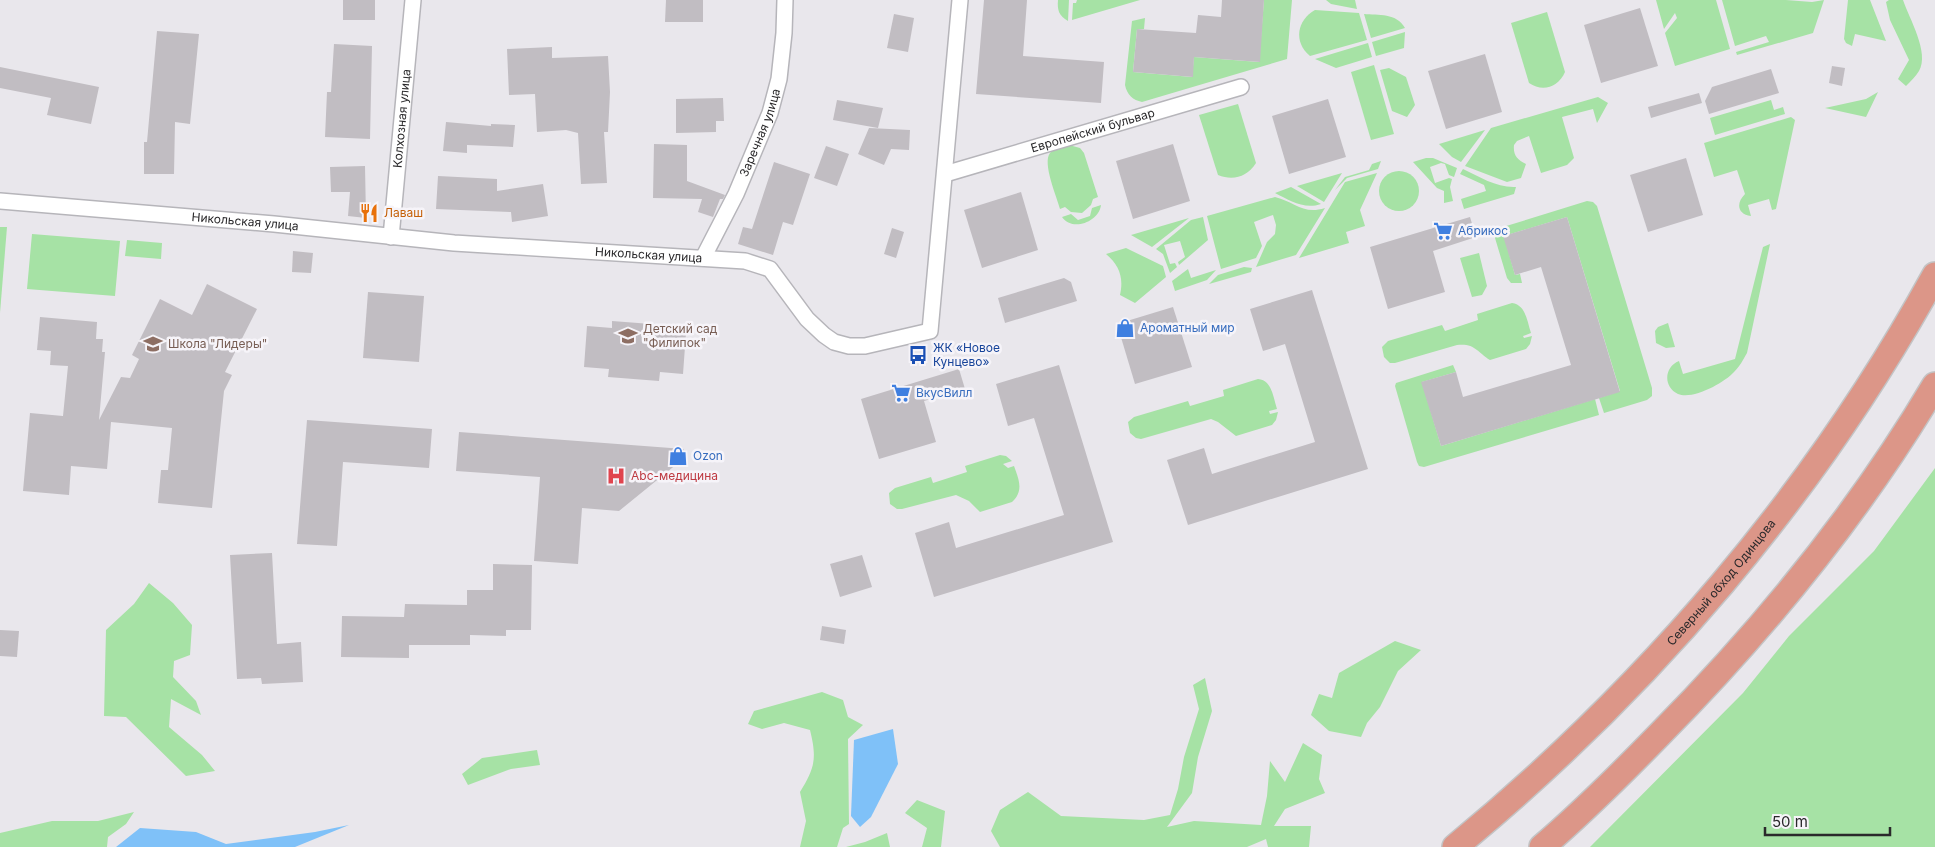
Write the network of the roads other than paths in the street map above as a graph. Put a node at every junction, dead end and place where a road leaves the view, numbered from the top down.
1 (412, 0) edge
2 (785, 0) edge
3 (960, 0) edge
4 (1241, 87) dead end
5 (945, 174) junction
6 (0, 201) edge
7 (391, 238) junction
8 (703, 258) junction
9 (1933, 278) edge
10 (1935, 385) edge
11 (1455, 847) edge
12 (1542, 847) edge

1 - 7 street, Колхозная улица
2 - 8 street, Заречная улица
3 - 5 street, Никольская улица
4 - 5 street, Европейский бульвар
5 - 8 street, Никольская улица
6 - 7 street, Никольская улица
7 - 8 street, Никольская улица
9 - 11 highway, Северный обход Одинцова
10 - 12 highway

